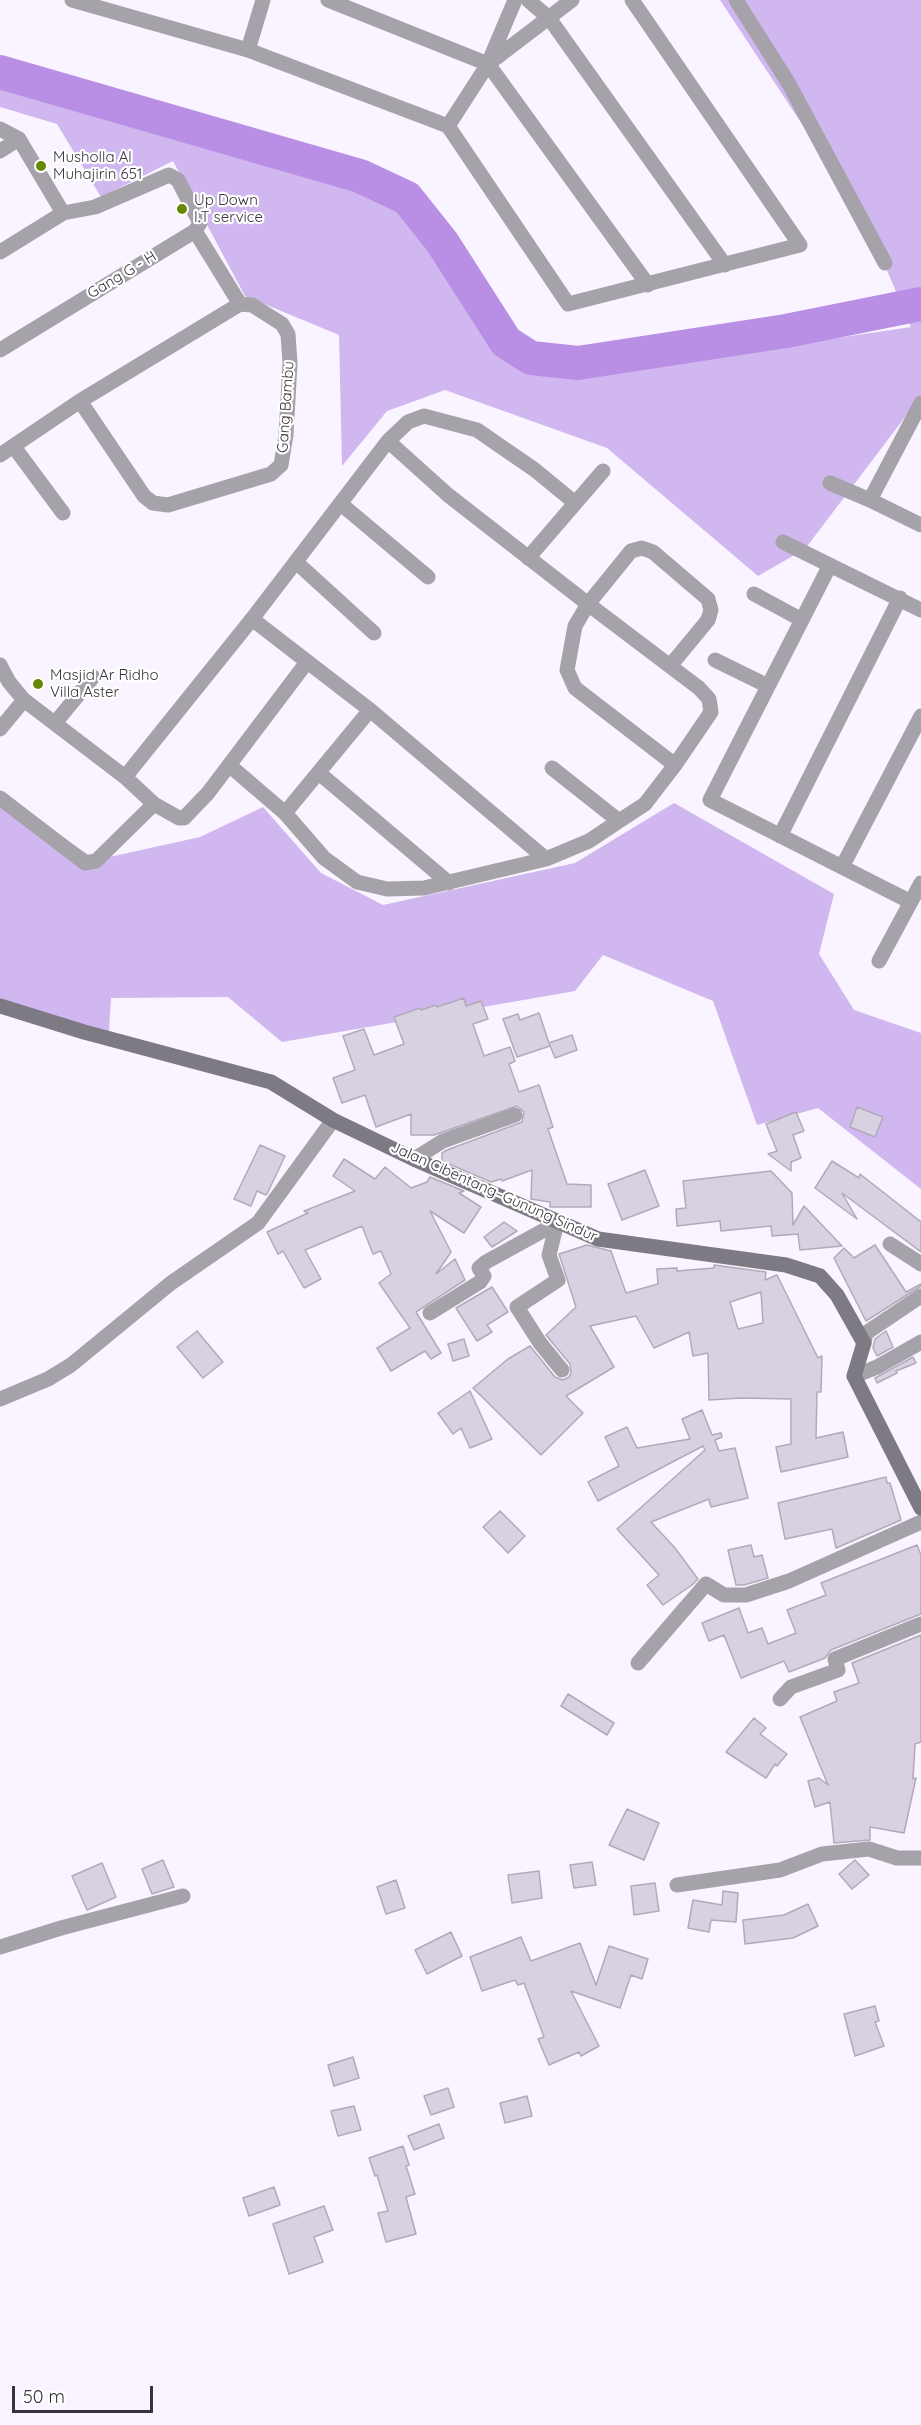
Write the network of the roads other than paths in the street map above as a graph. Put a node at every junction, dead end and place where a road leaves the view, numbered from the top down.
1 (72, 0) edge
2 (263, 0) edge
3 (328, 0) edge
4 (515, 0) edge
5 (528, 0) edge
6 (572, 0) edge
7 (632, 0) edge
8 (736, 0) edge
9 (549, 18) junction
10 (248, 50) junction
11 (488, 64) junction
12 (448, 126) junction
13 (0, 129) edge
14 (19, 139) junction
15 (0, 151) edge
16 (63, 213) junction
17 (195, 231) junction
18 (0, 252) edge
19 (885, 263) dead end
20 (725, 265) junction
21 (648, 285) junction
22 (240, 304) junction
23 (0, 350) edge
24 (80, 400) junction
25 (921, 403) edge
26 (388, 441) junction
27 (14, 447) junction
28 (0, 455) edge
29 (603, 471) dead end
30 (830, 483) dead end
31 (870, 500) junction
32 (574, 502) junction
33 (341, 504) junction
34 (63, 513) dead end
35 (921, 525) edge
36 (783, 542) dead end
37 (528, 558) junction
38 (296, 562) junction
39 (830, 565) junction
40 (428, 577) dead end
41 (754, 594) dead end
42 (900, 598) junction
43 (588, 604) junction
44 (921, 609) edge
45 (252, 619) junction
46 (802, 620) junction
47 (374, 633) dead end
48 (715, 660) dead end
49 (307, 662) junction
50 (0, 665) edge
51 (670, 666) junction
52 (93, 676) dead end
53 (768, 686) junction
54 (24, 700) junction
55 (370, 710) junction
56 (921, 716) edge
57 (54, 723) junction
58 (0, 729) edge
59 (229, 765) junction
60 (675, 765) junction
61 (552, 768) dead end
62 (319, 773) junction
63 (125, 777) junction
64 (0, 798) edge
65 (154, 804) junction
66 (285, 813) junction
67 (619, 821) junction
68 (780, 836) junction
69 (546, 858) junction
70 (842, 867) junction
71 (449, 883) junction
72 (921, 883) edge
73 (911, 902) junction
74 (879, 962) dead end
75 (0, 1006) edge
76 (515, 1115) dead end
77 (333, 1120) junction
78 (414, 1159) junction
79 (557, 1223) junction
80 (890, 1244) dead end
81 (921, 1264) edge
82 (921, 1296) edge
83 (430, 1313) dead end
84 (921, 1342) edge
85 (864, 1343) junction
86 (562, 1370) dead end
87 (854, 1376) junction
88 (0, 1399) edge
89 (921, 1508) edge
90 (921, 1522) edge
91 (921, 1624) edge
92 (638, 1663) dead end
93 (780, 1699) dead end
94 (921, 1858) edge
95 (677, 1885) dead end
96 (183, 1896) dead end
97 (0, 1947) edge

1 - 10 street
2 - 10 street
3 - 11 street
4 - 11 street
5 - 9 street
6 - 9 street
7 - 20 street
8 - 19 street
9 - 11 street
9 - 20 street
10 - 12 street
11 - 12 street
11 - 21 street
12 - 21 street
13 - 14 street
14 - 15 street
14 - 16 street
16 - 17 street
16 - 18 street
17 - 22 street
17 - 23 street, Gang G - H
20 - 21 street
22 - 24 street
22 - 24 street, Gang Bambu
24 - 27 street
25 - 31 street
26 - 32 street
26 - 33 street
26 - 37 street
27 - 28 street
27 - 34 street
29 - 32 street
30 - 31 street
31 - 35 street
32 - 37 street
33 - 38 street
33 - 40 street
36 - 39 street
37 - 43 street
38 - 45 street
38 - 47 street
39 - 42 street
39 - 46 street
41 - 46 street
42 - 44 street
42 - 68 street
43 - 51 street
43 - 51 street
43 - 60 street
45 - 49 street
45 - 63 street
46 - 53 street
48 - 53 street
49 - 55 street
49 - 59 street
50 - 54 street
51 - 60 street
52 - 57 street
53 - 68 street
54 - 57 street
54 - 58 street
55 - 62 street
55 - 69 street
56 - 70 street
57 - 63 street
59 - 65 street
59 - 66 street
60 - 67 street
61 - 67 street
62 - 66 street
62 - 71 street
63 - 65 street
64 - 65 street
66 - 71 street
67 - 69 street
68 - 70 street
69 - 71 street
70 - 73 street
72 - 73 street
73 - 74 street
75 - 77 street, Jalan Cibentang–Gunung Sindur
76 - 78 street
77 - 78 street, Jalan Cibentang–Gunung Sindur
77 - 88 street
78 - 79 street, Jalan Cibentang–Gunung Sindur
79 - 83 street
79 - 85 street, Jalan Cibentang–Gunung Sindur
79 - 86 street
80 - 81 street
82 - 85 street
84 - 87 street
85 - 87 street
87 - 89 street
90 - 92 street
91 - 93 street
94 - 95 street
96 - 97 street

